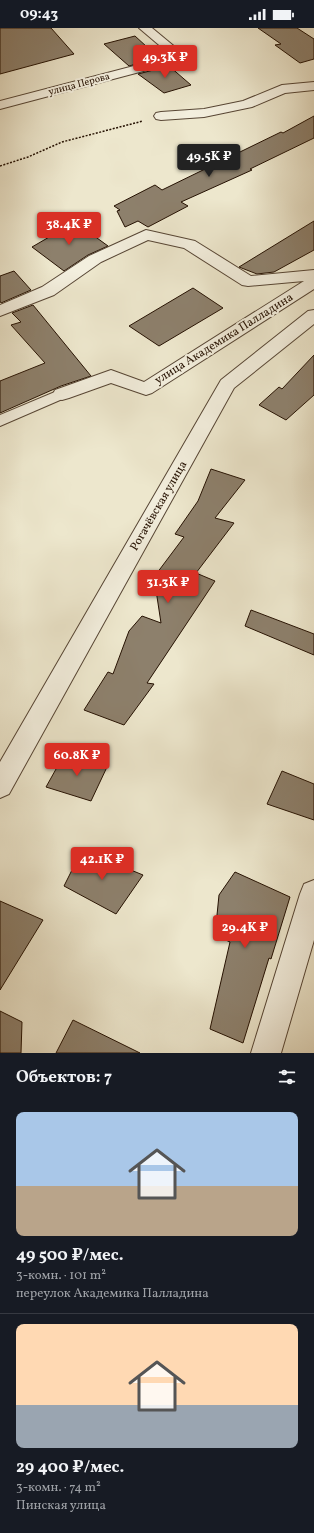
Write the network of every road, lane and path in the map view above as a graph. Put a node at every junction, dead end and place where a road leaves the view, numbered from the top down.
1 (145, 28) edge
2 (314, 86) edge
3 (0, 105) edge
4 (161, 116) joint
5 (0, 166) edge
6 (314, 275) edge
7 (314, 282) edge
8 (0, 311) edge
9 (314, 315) edge
10 (62, 394) joint
11 (0, 421) edge
12 (0, 786) edge
13 (314, 894) edge
14 (266, 1053) edge

1 - 3 street, улица Перова
2 - 4 street
4 - 5 path
6 - 8 street
7 - 10 street, улица Академика Палладина
9 - 12 street, Рогачёвская улица
10 - 11 street, улица Академика Палладина
13 - 14 street

